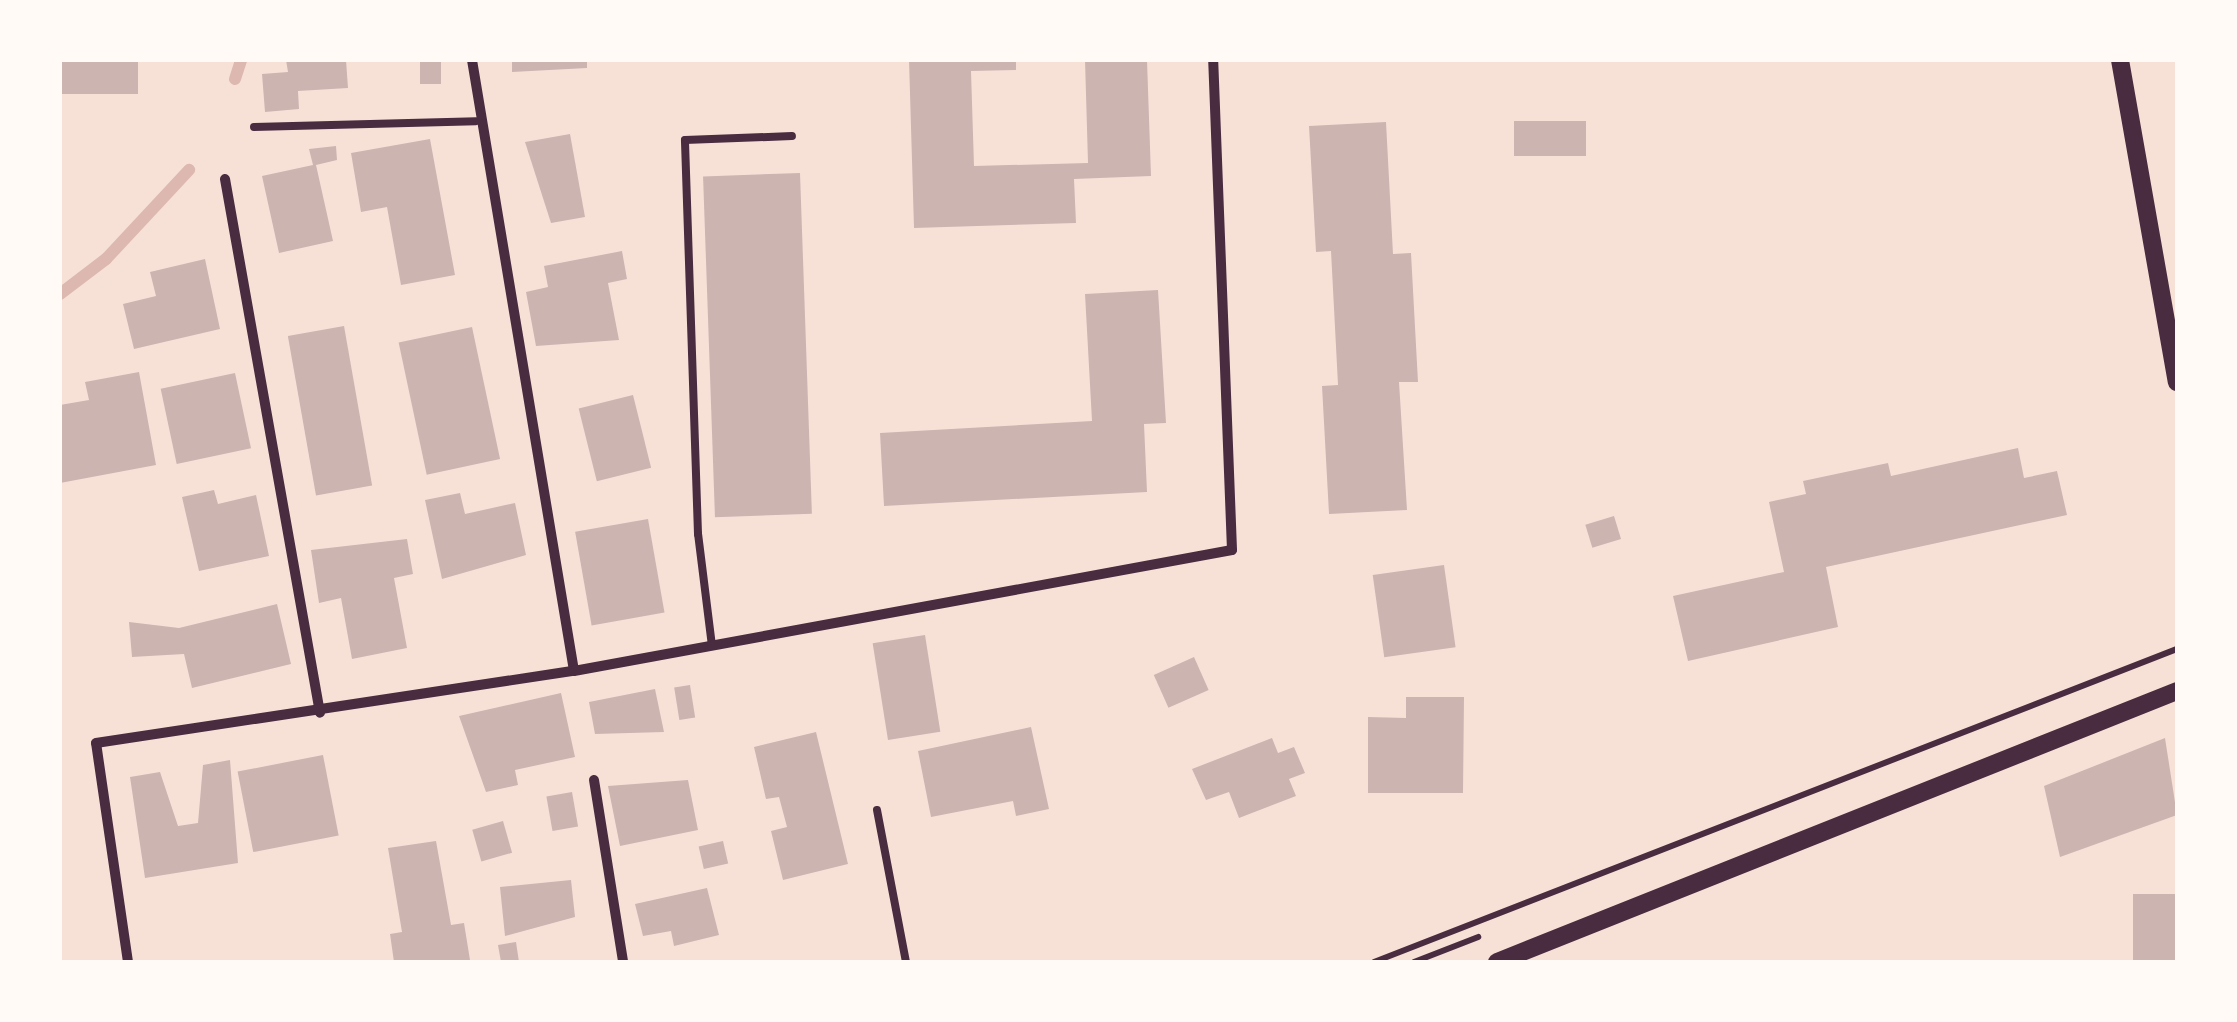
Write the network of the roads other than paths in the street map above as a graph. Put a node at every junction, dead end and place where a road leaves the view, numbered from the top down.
1 (472, 60) edge
2 (1213, 60) edge
3 (2120, 60) edge
4 (476, 121) junction
5 (254, 128) dead end
6 (792, 136) dead end
7 (225, 178) dead end
8 (2177, 382) edge
9 (712, 646) junction
10 (574, 670) junction
11 (2177, 691) edge
12 (320, 713) junction
13 (594, 780) dead end
14 (877, 810) dead end
15 (128, 962) edge
16 (624, 962) edge
17 (906, 962) edge
18 (1496, 962) edge

1 - 4 street
2 - 9 street
3 - 8 street
4 - 5 lane
4 - 10 street
6 - 9 lane
7 - 12 street
9 - 10 street
10 - 12 street
11 - 18 street
12 - 15 street
13 - 16 street
14 - 17 lane

